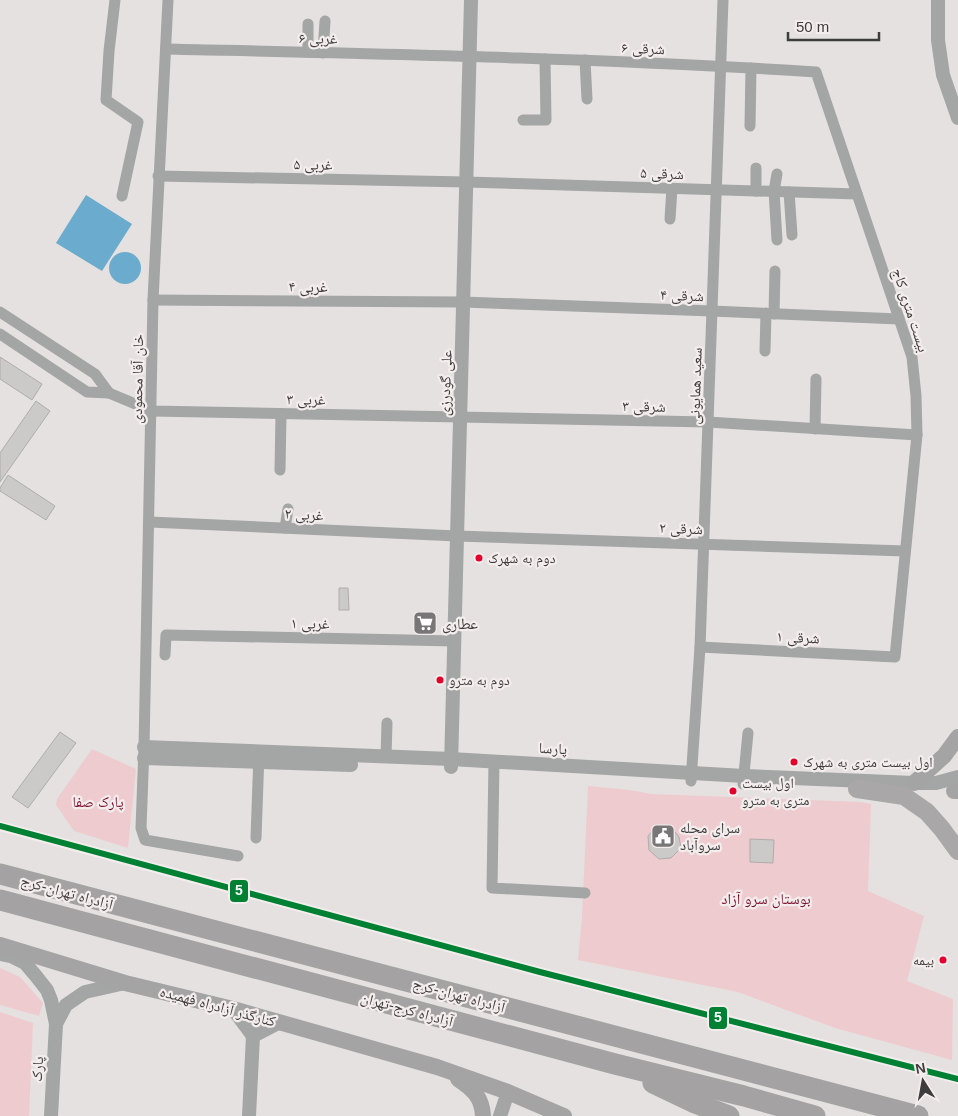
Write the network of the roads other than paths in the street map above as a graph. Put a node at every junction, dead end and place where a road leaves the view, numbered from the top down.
1 (115, 0) edge
2 (168, 0) edge
3 (471, 0) edge
4 (723, 0) edge
5 (938, 0) edge
6 (325, 21) dead end
7 (308, 24) dead end
8 (166, 49) junction
9 (308, 52) junction
10 (323, 53) junction
11 (470, 56) junction
12 (545, 59) junction
13 (585, 60) junction
14 (721, 66) junction
15 (751, 68) junction
16 (816, 72) joint
17 (587, 99) dead end
18 (958, 118) edge
19 (523, 120) dead end
20 (750, 126) dead end
21 (756, 168) dead end
22 (777, 174) dead end
23 (158, 176) junction
24 (466, 182) junction
25 (672, 188) junction
26 (717, 189) junction
27 (756, 191) junction
28 (774, 191) junction
29 (789, 192) junction
30 (857, 194) junction
31 (122, 196) dead end
32 (670, 219) dead end
33 (792, 235) dead end
34 (777, 240) dead end
35 (775, 271) dead end
36 (153, 300) junction
37 (463, 302) junction
38 (712, 311) junction
39 (0, 312) edge
40 (770, 313) junction
41 (899, 319) junction
42 (0, 334) edge
43 (765, 352) dead end
44 (816, 378) dead end
45 (109, 392) junction
46 (152, 411) junction
47 (281, 414) junction
48 (460, 417) junction
49 (708, 422) junction
50 (815, 429) junction
51 (917, 435) junction
52 (280, 470) dead end
53 (288, 509) dead end
54 (150, 522) junction
55 (285, 528) junction
56 (457, 536) junction
57 (704, 544) junction
58 (905, 551) junction
59 (454, 641) junction
60 (700, 647) junction
61 (165, 655) dead end
62 (895, 657) joint
63 (387, 723) dead end
64 (748, 733) dead end
65 (958, 737) edge
66 (144, 753) junction
67 (259, 757) junction
68 (386, 757) junction
69 (451, 763) junction
70 (494, 766) junction
71 (692, 777) junction
72 (744, 780) junction
73 (914, 783) junction
74 (957, 787) edge
75 (857, 789) junction
76 (256, 838) dead end
77 (958, 851) edge
78 (238, 856) dead end
79 (0, 874) edge
80 (585, 892) dead end
81 (0, 900) edge
82 (4, 952) edge
83 (125, 983) junction
84 (233, 1009) junction
85 (280, 1022) junction
86 (56, 1024) junction
87 (253, 1036) junction
88 (614, 1064) junction
89 (437, 1067) junction
90 (508, 1092) junction
91 (556, 1115) edge
92 (50, 1116) edge
93 (249, 1116) edge
94 (483, 1116) edge
95 (500, 1116) edge
96 (729, 1116) edge
97 (815, 1116) edge
98 (918, 1116) edge

1 - 31 street
2 - 8 street, خان آقا محمودی
3 - 11 street, علی گودرزی
4 - 14 street, سعید همایونی
5 - 18 street
6 - 10 street
7 - 9 street
8 - 9 street, ۶ غربی
8 - 23 street, خان آقا محمودی
9 - 10 street, ۶ غربی
10 - 11 street, ۶ غربی
11 - 12 street, ۶ شرقی
11 - 24 street, علی گودرزی
12 - 13 street, ۶ شرقی
12 - 19 street
13 - 14 street, ۶ شرقی
13 - 17 street
14 - 15 street, ۶ شرقی
14 - 26 street, سعید همایونی
15 - 16 street, ۶ شرقی
15 - 20 street
16 - 30 street, بیست متری کاج
21 - 27 street
22 - 28 street
23 - 24 street, ۵ غربی
23 - 36 street, خان آقا محمودی
24 - 25 street, ۵ شرقی
24 - 37 street, علی گودرزی
25 - 26 street, ۵ شرقی
25 - 32 street
26 - 27 street, ۵ شرقی
26 - 38 street, سعید همایونی
27 - 28 street, ۵ شرقی
28 - 29 street, ۵ شرقی
28 - 34 street
29 - 30 street, ۵ شرقی
29 - 33 street
30 - 41 street, بیست متری کاج
35 - 40 street
36 - 37 street, ۴ غربی
36 - 46 street, خان آقا محمودی
37 - 38 street, ۴ شرقی
37 - 48 street, علی گودرزی
38 - 40 street, ۴ شرقی
38 - 49 street, سعید همایونی
39 - 45 street
40 - 41 street, ۴ شرقی
40 - 43 street
41 - 51 street, بیست متری کاج
42 - 45 street
44 - 50 street
45 - 46 street
46 - 47 street, ۳ غربی
46 - 54 street, خان آقا محمودی
47 - 48 street, ۳ غربی
47 - 52 street
48 - 49 street, ۳ شرقی
48 - 56 street, علی گودرزی
49 - 50 street, ۳ شرقی
49 - 57 street, سعید همایونی
50 - 51 street, ۳ شرقی
51 - 58 street, بیست متری کاج
53 - 55 street
54 - 55 street, ۲ غربی
54 - 66 street, خان آقا محمودی
55 - 56 street, ۲ غربی
56 - 57 street, ۲ شرقی
56 - 59 street, علی گودرزی
57 - 58 street, ۲ شرقی
57 - 60 street, سعید همایونی
58 - 62 street, بیست متری کاج
59 - 61 street, ۱ غربی
59 - 69 street, علی گودرزی
60 - 62 street, ۱ شرقی
60 - 71 street, سعید همایونی
63 - 68 street
64 - 72 street
65 - 73 main road
66 - 67 street, پارسا
66 - 78 street, خان آقا محمودی
67 - 68 street, پارسا
67 - 69 street, پارسا
67 - 76 street
68 - 69 street, پارسا
69 - 70 street, پارسا
70 - 71 street, پارسا
70 - 80 street
71 - 72 street, پارسا
72 - 73 street, پارسا
72 - 75 street, پارسا
73 - 74 street, پارسا
74 - 75 street, پارسا
75 - 77 main road
79 - 98 highway, آزادراه تهران-کرج
81 - 88 highway, آزادراه کرج-تهران
82 - 83 main road, کنارگذر آزادراه فهمیده
82 - 86 street
83 - 84 main road, کنارگذر آزادراه فهمیده
83 - 86 street
84 - 85 main road, کنارگذر آزادراه فهمیده
84 - 87 street
85 - 87 street
85 - 89 main road, کنارگذر آزادراه فهمیده
86 - 92 street, پارک
87 - 93 street
88 - 96 highway
88 - 97 highway, آزادراه کرج-تهران
89 - 90 main road
89 - 94 main road
90 - 91 main road
90 - 95 street

